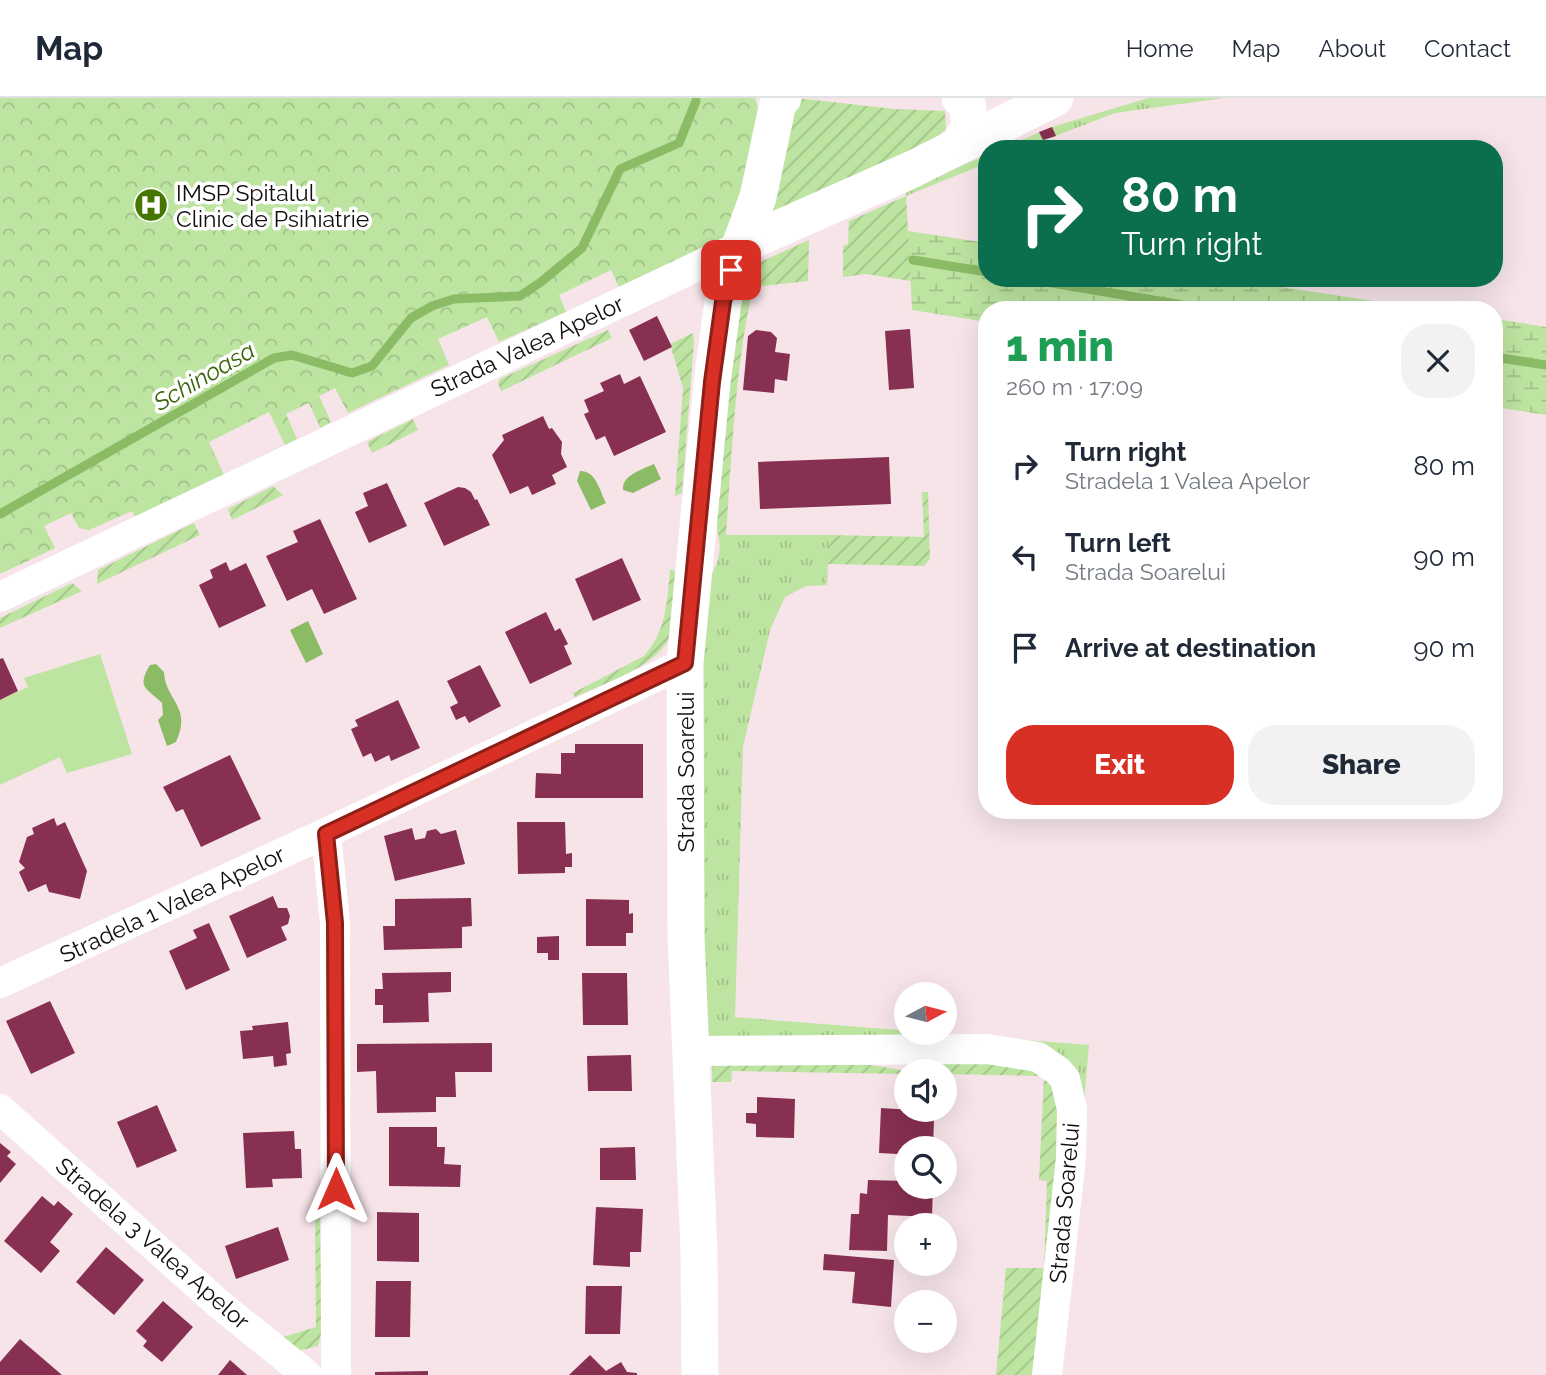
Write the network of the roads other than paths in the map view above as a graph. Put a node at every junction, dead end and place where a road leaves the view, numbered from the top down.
1 (960, 98) edge
2 (1055, 98) edge
3 (778, 100) edge
4 (958, 146) junction
5 (758, 197) junction
6 (807, 216) junction
7 (742, 245) junction
8 (0, 597) edge
9 (685, 663) junction
10 (326, 834) junction
11 (0, 983) edge
12 (690, 1051) junction
13 (0, 1109) edge
14 (307, 1375) edge
15 (336, 1375) edge
16 (700, 1375) edge
17 (1047, 1375) edge

1 - 4 street
2 - 4 street, Strada Valea Apelor
3 - 5 street, Strada Soarelui
4 - 6 street, Strada Valea Apelor
5 - 6 street
5 - 7 street, Strada Soarelui
6 - 7 street, Strada Valea Apelor
7 - 8 street, Strada Valea Apelor
7 - 9 street, Strada Soarelui
9 - 10 street, Stradela 1 Valea Apelor
9 - 12 street, Strada Soarelui
10 - 11 street, Stradela 1 Valea Apelor
10 - 15 street
12 - 16 street, Strada Soarelui
12 - 17 street, Strada Soarelui
13 - 14 street, Stradela 3 Valea Apelor

